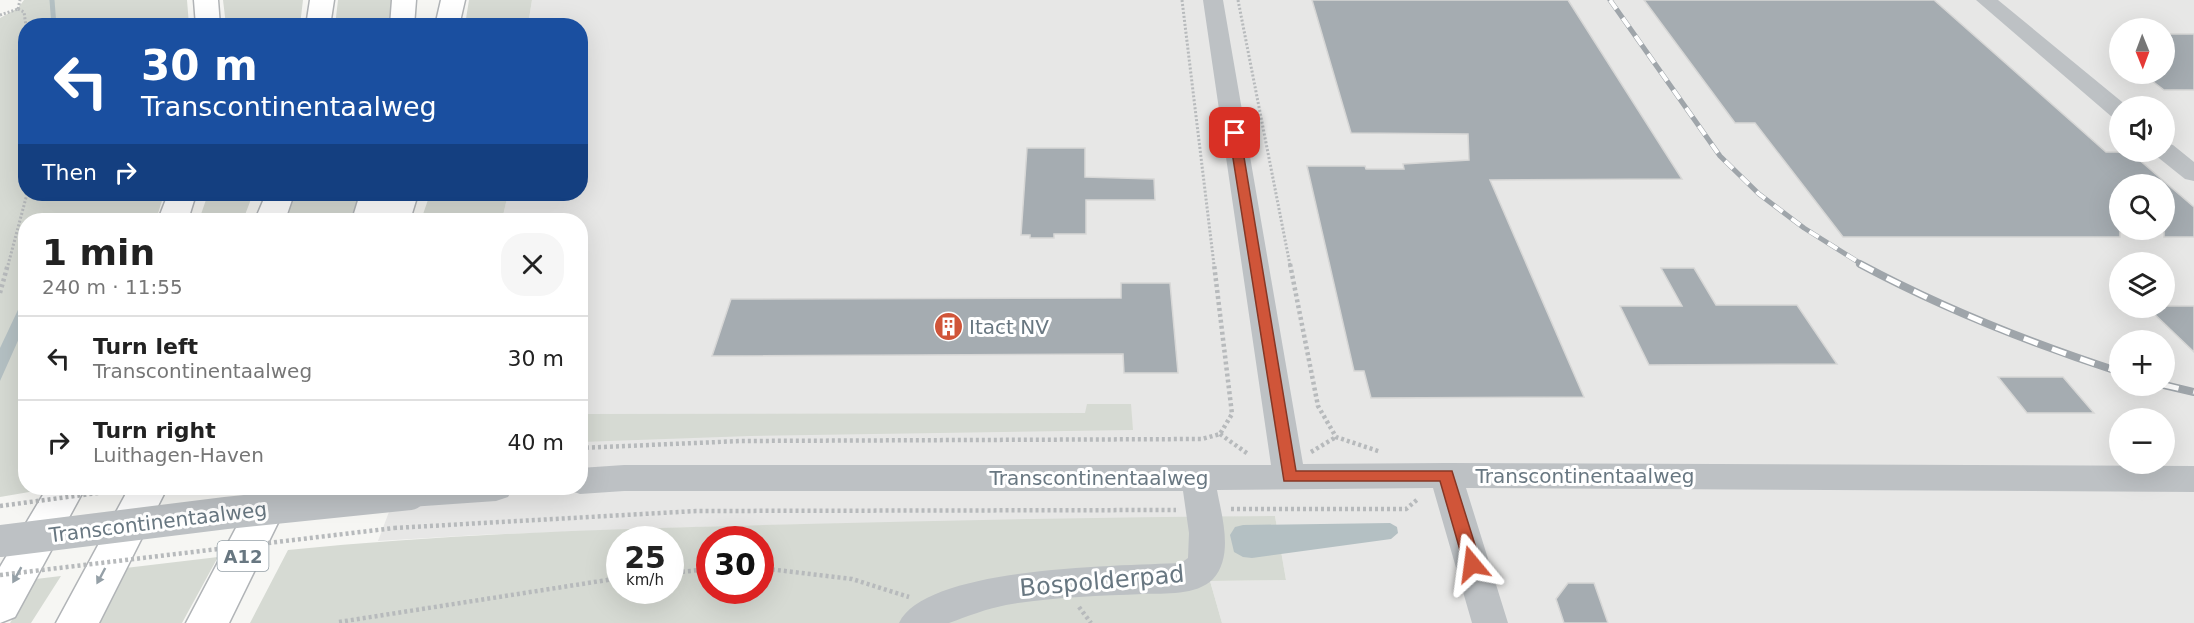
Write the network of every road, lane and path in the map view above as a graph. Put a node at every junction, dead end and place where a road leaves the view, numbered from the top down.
1 (20, 0) edge
2 (206, 0) edge
3 (322, 0) edge
4 (404, 0) edge
5 (443, 0) edge
6 (453, 0) edge
7 (1182, 0) edge
8 (1213, 0) edge
9 (1238, 0) edge
10 (1986, 0) edge
11 (18, 9) junction
12 (0, 15) edge
13 (25, 18) edge
14 (207, 18) edge
15 (319, 18) edge
16 (403, 18) edge
17 (442, 18) edge
18 (449, 18) edge
19 (2109, 103) edge
20 (2175, 159) edge
21 (2194, 174) edge
22 (18, 227) edge
23 (0, 293) edge
24 (1220, 434) junction
25 (1336, 436) junction
26 (588, 448) edge
27 (1250, 455) dead end
28 (1391, 456) dead end
29 (1298, 466) junction
30 (1446, 475) junction
31 (2194, 479) edge
32 (588, 480) edge
33 (1200, 494) junction
34 (62, 495) edge
35 (82, 495) edge
36 (144, 495) edge
37 (273, 495) edge
38 (401, 495) edge
39 (0, 506) edge
40 (0, 541) edge
41 (774, 570) edge
42 (0, 575) edge
43 (606, 580) edge
44 (0, 605) edge
45 (929, 615) edge
46 (339, 622) edge
47 (76, 623) edge
48 (207, 623) edge
49 (1490, 623) edge

1 - 11 path
2 - 14 highway
3 - 15 highway
4 - 16 highway
5 - 17 highway
6 - 18 highway
7 - 24 path
8 - 29 street
9 - 25 path
10 - 19 street
11 - 12 path
11 - 13 path
20 - 21 street
22 - 23 path
24 - 26 path
24 - 27 path
25 - 28 path
25 - 29 path
29 - 30 street, Transcontinentaalweg
29 - 33 street, Transcontinentaalweg
30 - 31 street, Transcontinentaalweg
30 - 33 path
30 - 49 street
32 - 33 street, Transcontinentaalweg
33 - 42 path, bridge
33 - 45 street, Bospolderpad
34 -> 44 highway
35 - 39 path, bridge
36 -> 47 highway
37 - 48 highway, A12
38 - 40 street, Transcontinentaalweg, bridge
41 - 45 path
43 - 46 path

